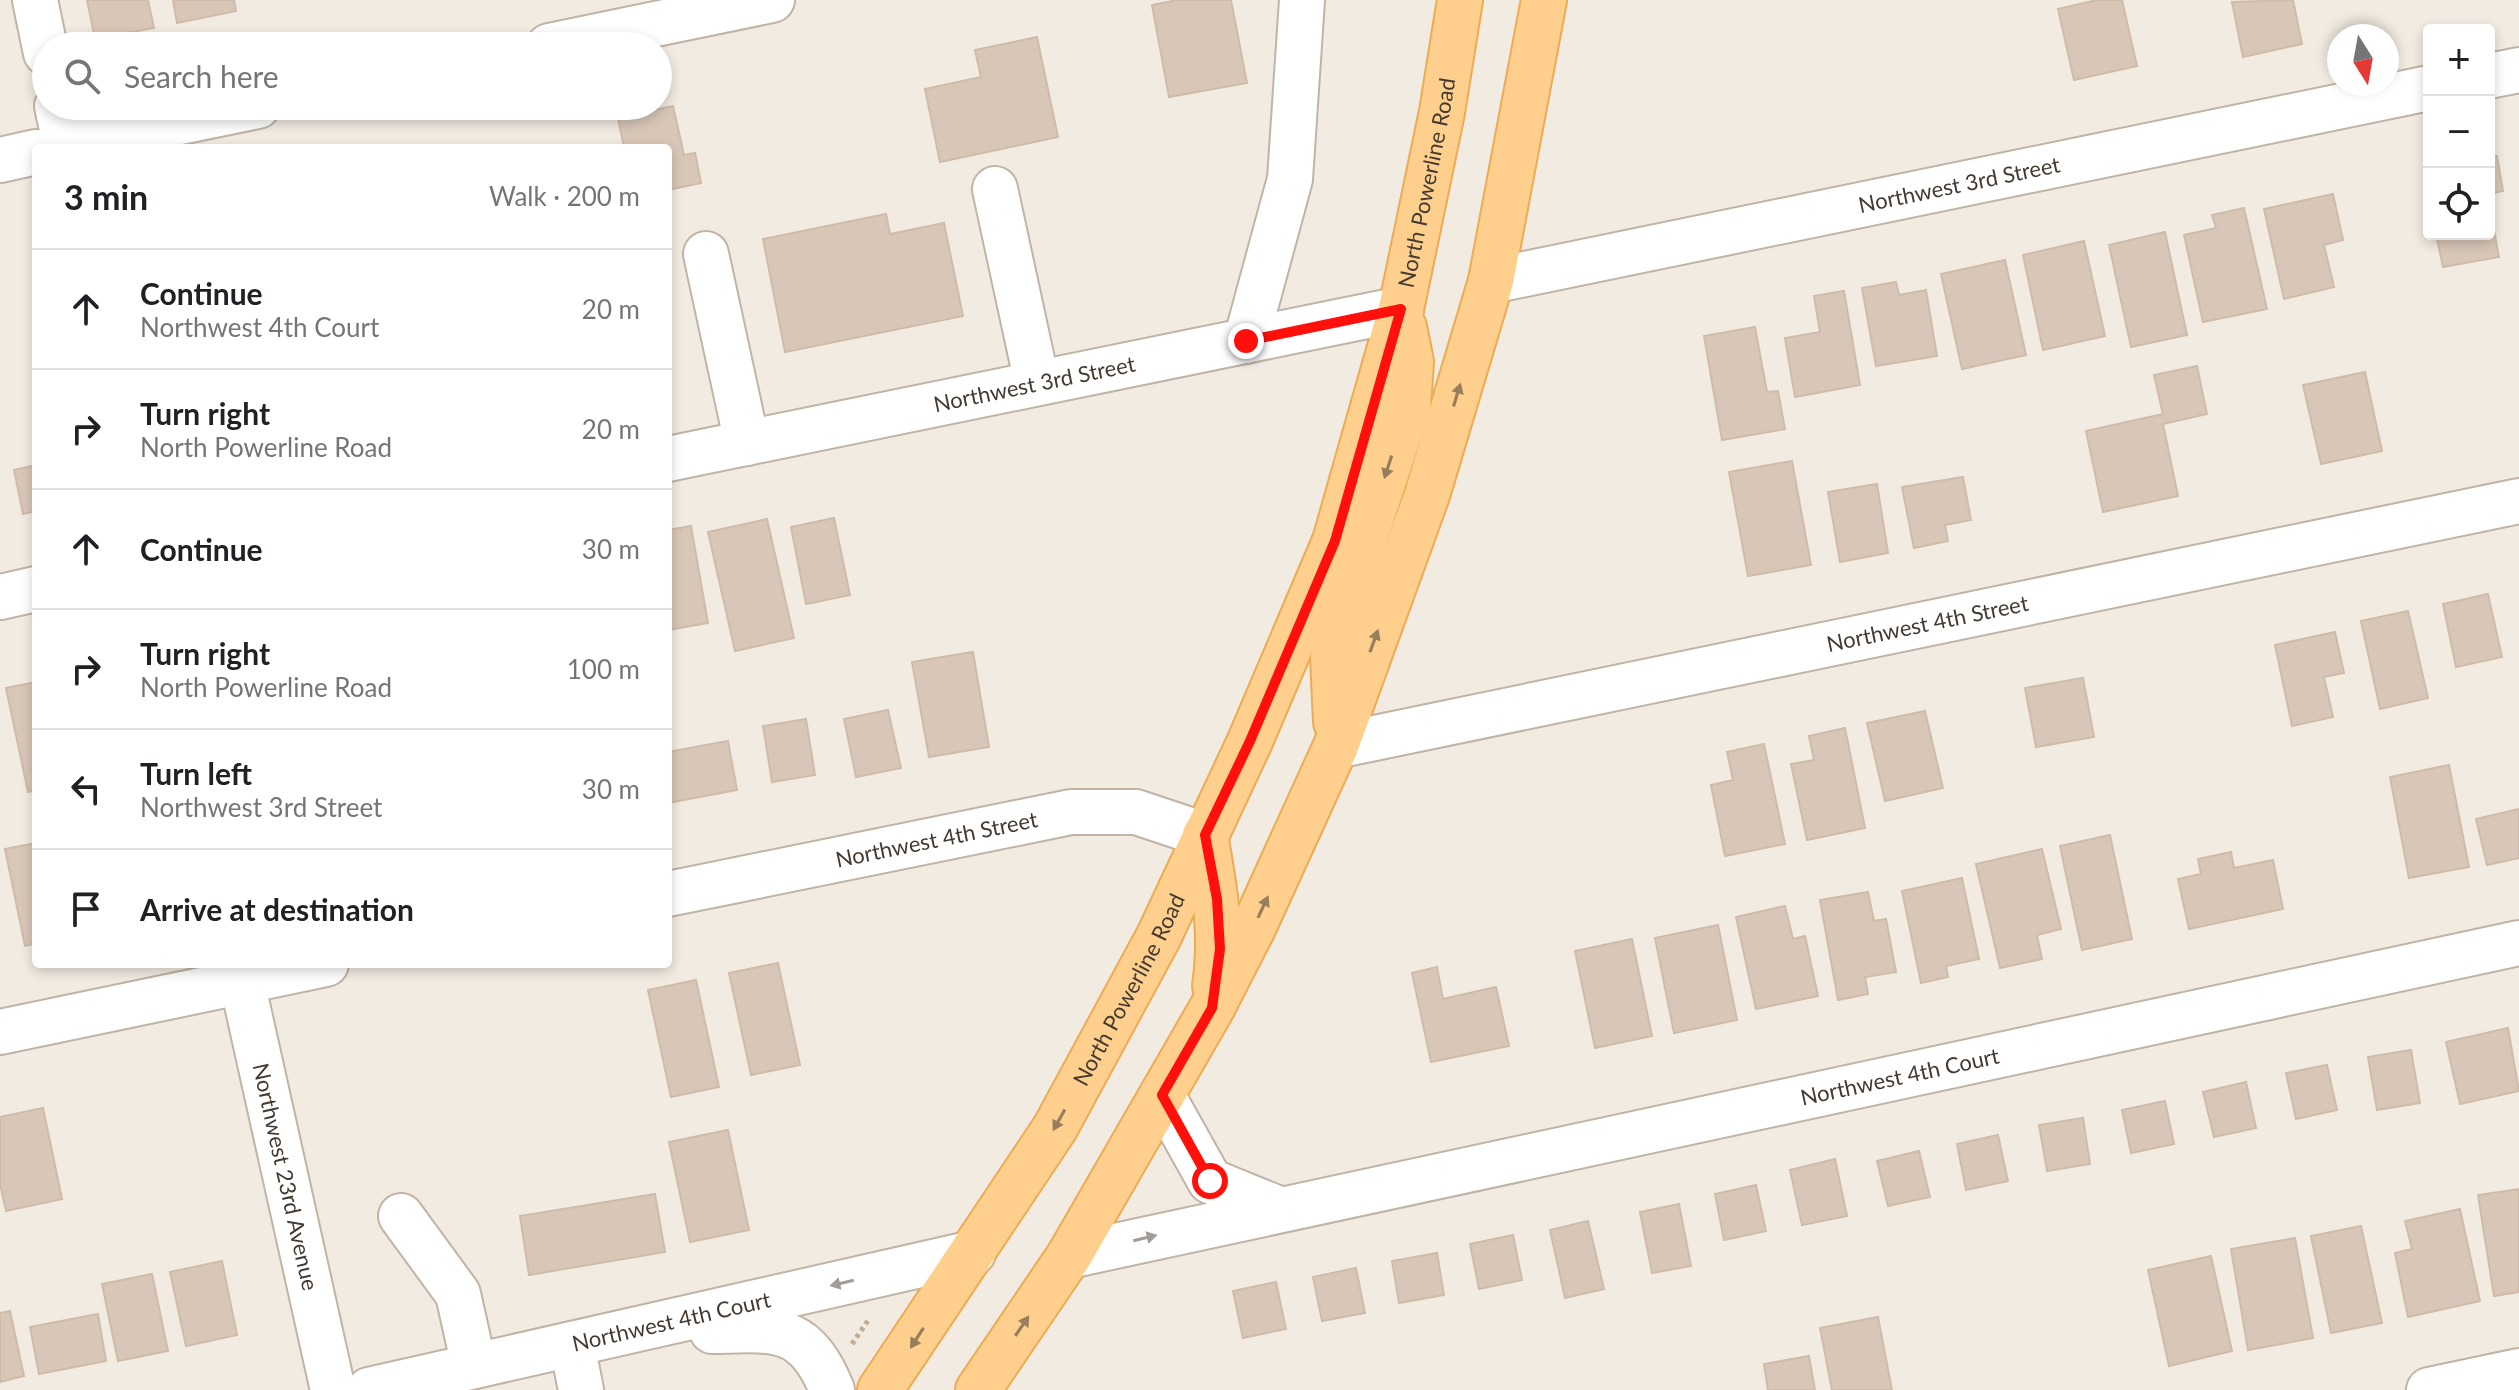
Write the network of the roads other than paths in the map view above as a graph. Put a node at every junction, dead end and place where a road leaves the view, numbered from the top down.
1 (35, 0) edge
2 (772, 0) edge
3 (1302, 0) edge
4 (1460, 0) edge
5 (1527, 0) edge
6 (1544, 0) edge
7 (42, 32) edge
8 (617, 32) edge
9 (1534, 65) junction
10 (2519, 70) edge
11 (2495, 75) edge
12 (2423, 89) edge
13 (175, 120) edge
14 (56, 140) edge
15 (32, 149) edge
16 (0, 160) edge
17 (995, 189) dead end
18 (706, 254) dead end
19 (1491, 281) junction
20 (1401, 309) junction
21 (1246, 341) junction
22 (1037, 383) junction
23 (747, 443) junction
24 (672, 458) edge
25 (2519, 501) edge
26 (32, 590) edge
27 (0, 597) edge
28 (1336, 746) junction
29 (1205, 835) junction
30 (672, 893) edge
31 (2519, 943) edge
32 (288, 968) edge
33 (240, 973) edge
34 (1212, 1008) junction
35 (0, 1032) edge
36 (1162, 1095) junction
37 (1279, 1209) junction
38 (401, 1216) dead end
39 (973, 1253) junction
40 (1069, 1256) junction
41 (663, 1323) junction
42 (572, 1344) junction
43 (474, 1366) junction
44 (2519, 1371) edge
45 (333, 1390) edge
46 (369, 1390) edge
47 (581, 1390) edge
48 (832, 1390) edge
49 (880, 1390) edge
50 (978, 1390) edge
51 (2429, 1390) edge

1 - 7 street
2 - 8 street
3 - 21 street
4 - 20 main road, North Powerline Road
5 - 9 main road
6 - 9 main road
9 - 19 main road
10 - 11 street
12 - 19 street, Northwest 3rd Street
13 - 14 street
15 - 16 street
17 - 22 street
18 - 23 street
28 -> 19 main road
20 - 21 street, Northwest 3rd Street
20 -> 28 main road
20 - 29 main road, North Powerline Road
21 - 22 street, Northwest 3rd Street
22 - 23 street, Northwest 3rd Street
23 - 24 street, Northwest 3rd Street
25 - 28 street, Northwest 4th Street
26 - 27 street
34 -> 28 main road
29 - 30 street, Northwest 4th Street
29 - 34 main road
29 -> 39 main road, North Powerline Road
31 - 37 street, Northwest 4th Court
32 - 33 street
33 - 35 street
33 - 45 street, Northwest 23rd Avenue
34 - 36 main road
36 - 37 street
36 - 40 main road
40 -> 37 street, Northwest 4th Court
38 - 43 street
39 -> 41 street, Northwest 4th Court
39 -> 49 main road, North Powerline Road
50 -> 40 main road
41 - 42 street, Northwest 4th Court
41 - 48 street
42 - 43 street, Northwest 4th Court
42 - 47 street
43 - 46 street, Northwest 4th Court
44 - 51 street

